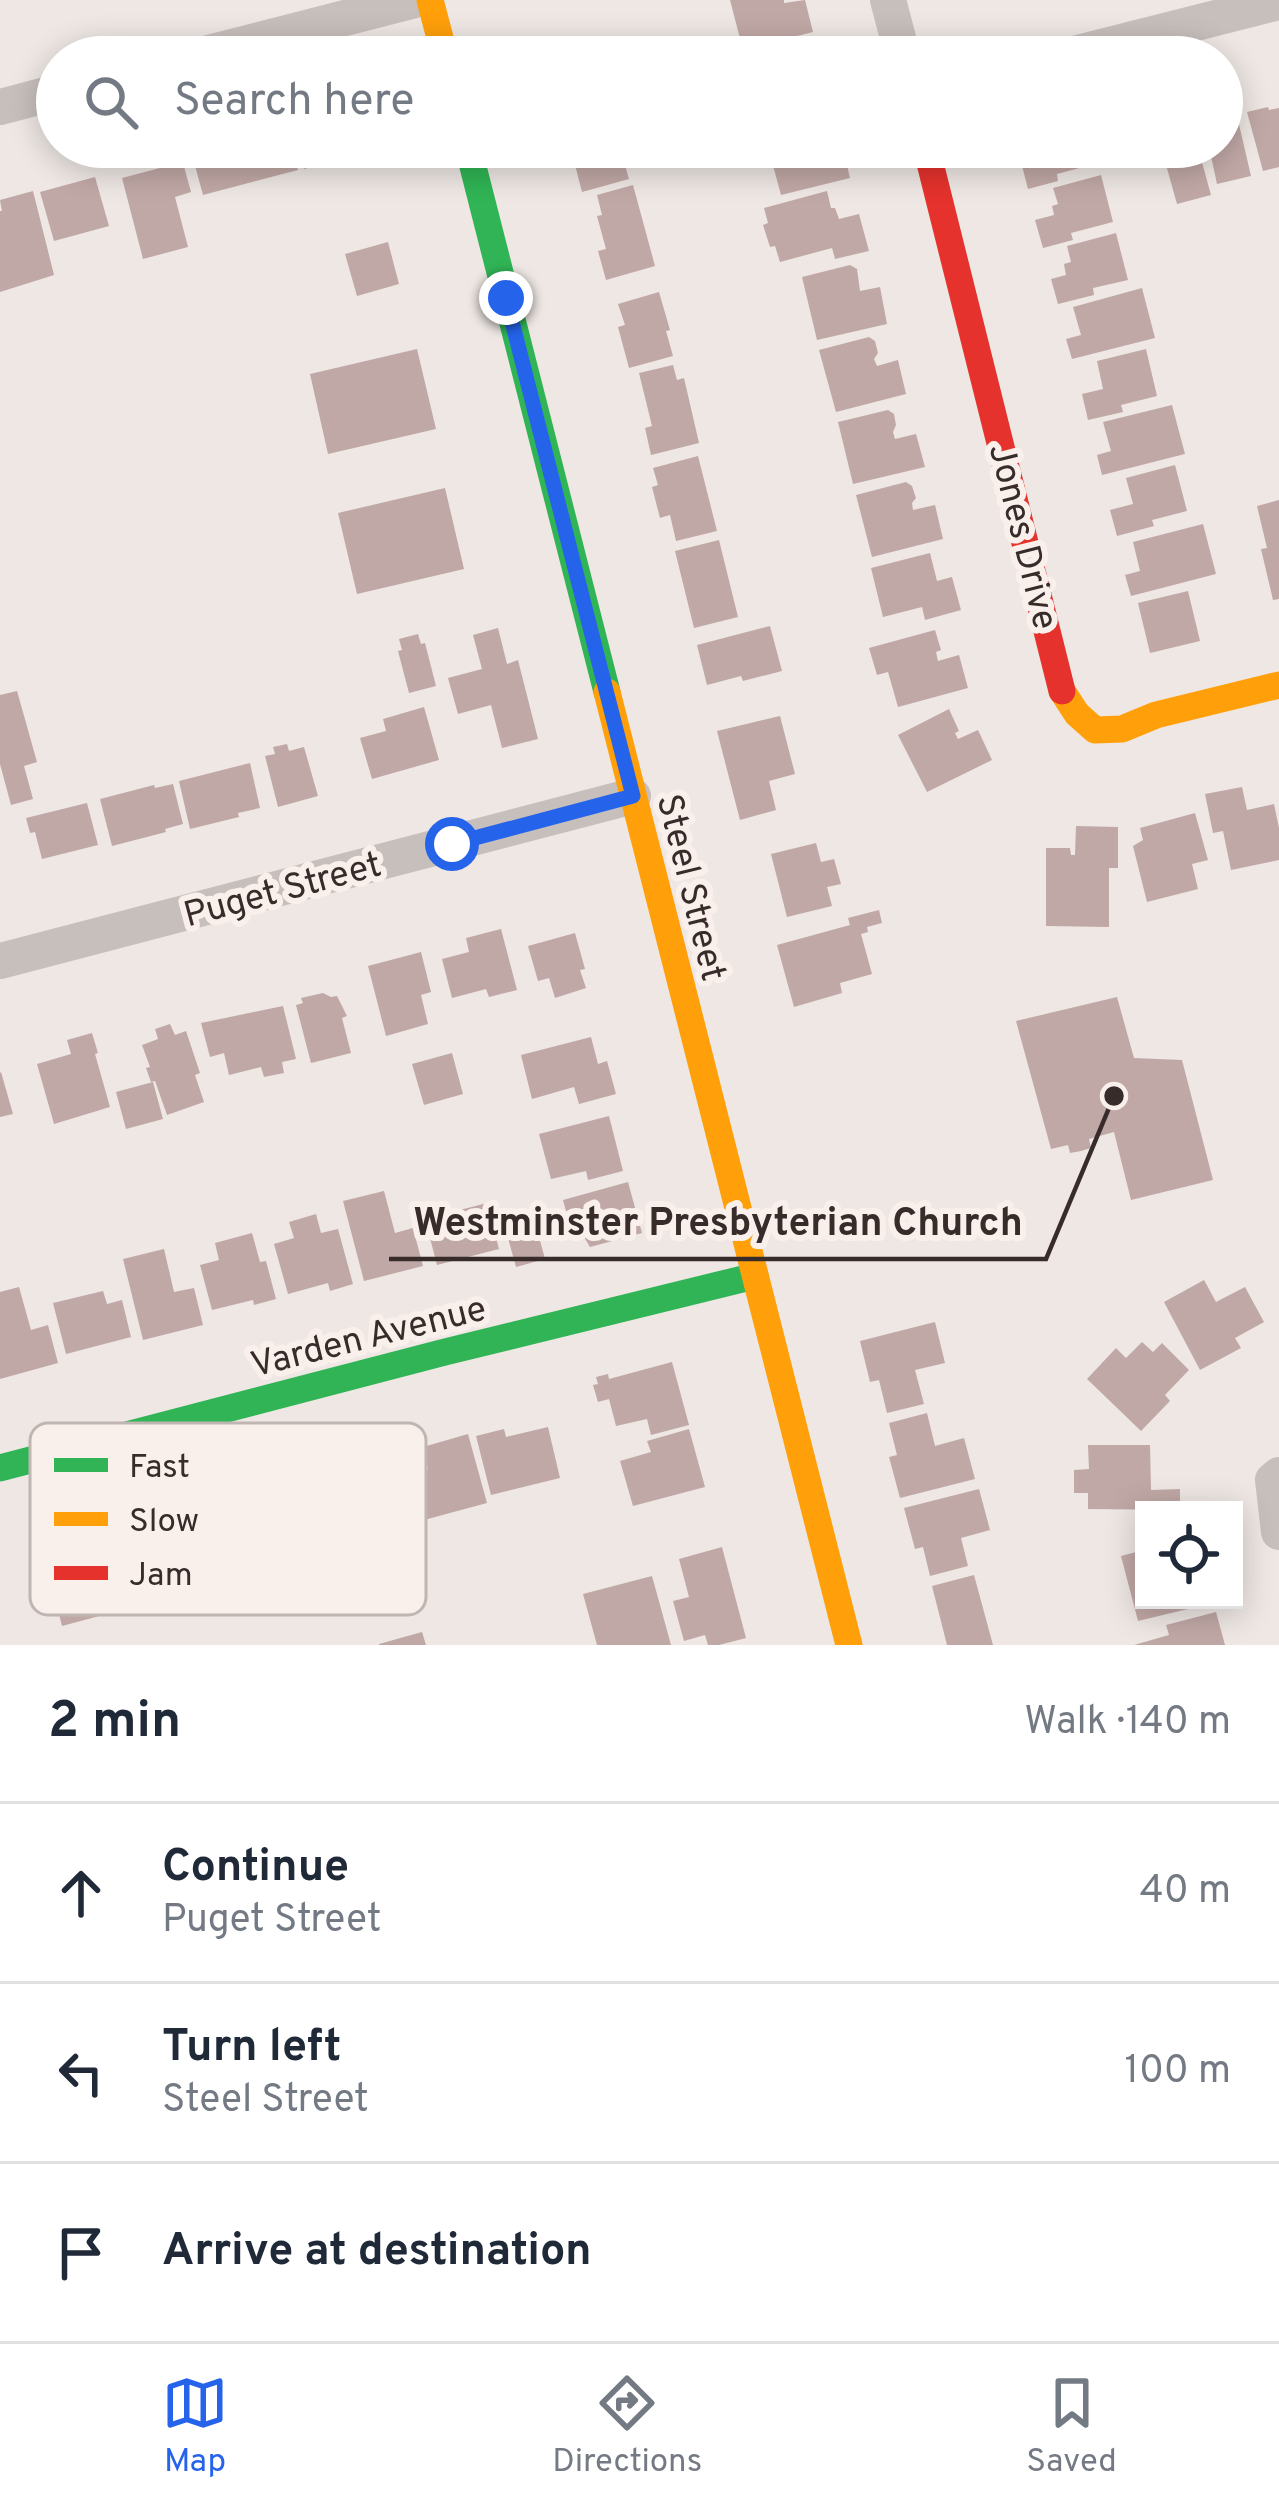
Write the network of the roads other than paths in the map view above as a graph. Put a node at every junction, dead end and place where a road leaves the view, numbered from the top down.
1 (415, 0) edge
2 (430, 0) edge
3 (888, 0) edge
4 (1279, 2) edge
5 (275, 36) edge
6 (439, 36) edge
7 (897, 36) edge
8 (1145, 36) edge
9 (36, 98) edge
10 (0, 107) edge
11 (473, 168) edge
12 (931, 168) edge
13 (1279, 685) edge
14 (633, 796) junction
15 (0, 961) edge
16 (755, 1276) junction
17 (173, 1423) edge
18 (30, 1460) edge
19 (0, 1468) edge
20 (1279, 1475) edge
21 (1279, 1532) edge
22 (849, 1645) edge

1 - 5 street
2 - 6 street
3 - 7 street
4 - 8 street
9 - 10 street
11 - 14 street, Steel Street
12 - 13 street, Jones Drive
14 - 15 street, Puget Street
14 - 16 street, Steel Street
16 - 17 street, Varden Avenue
16 - 22 street, Steel Street
18 - 19 street, Varden Avenue
20 - 21 street

